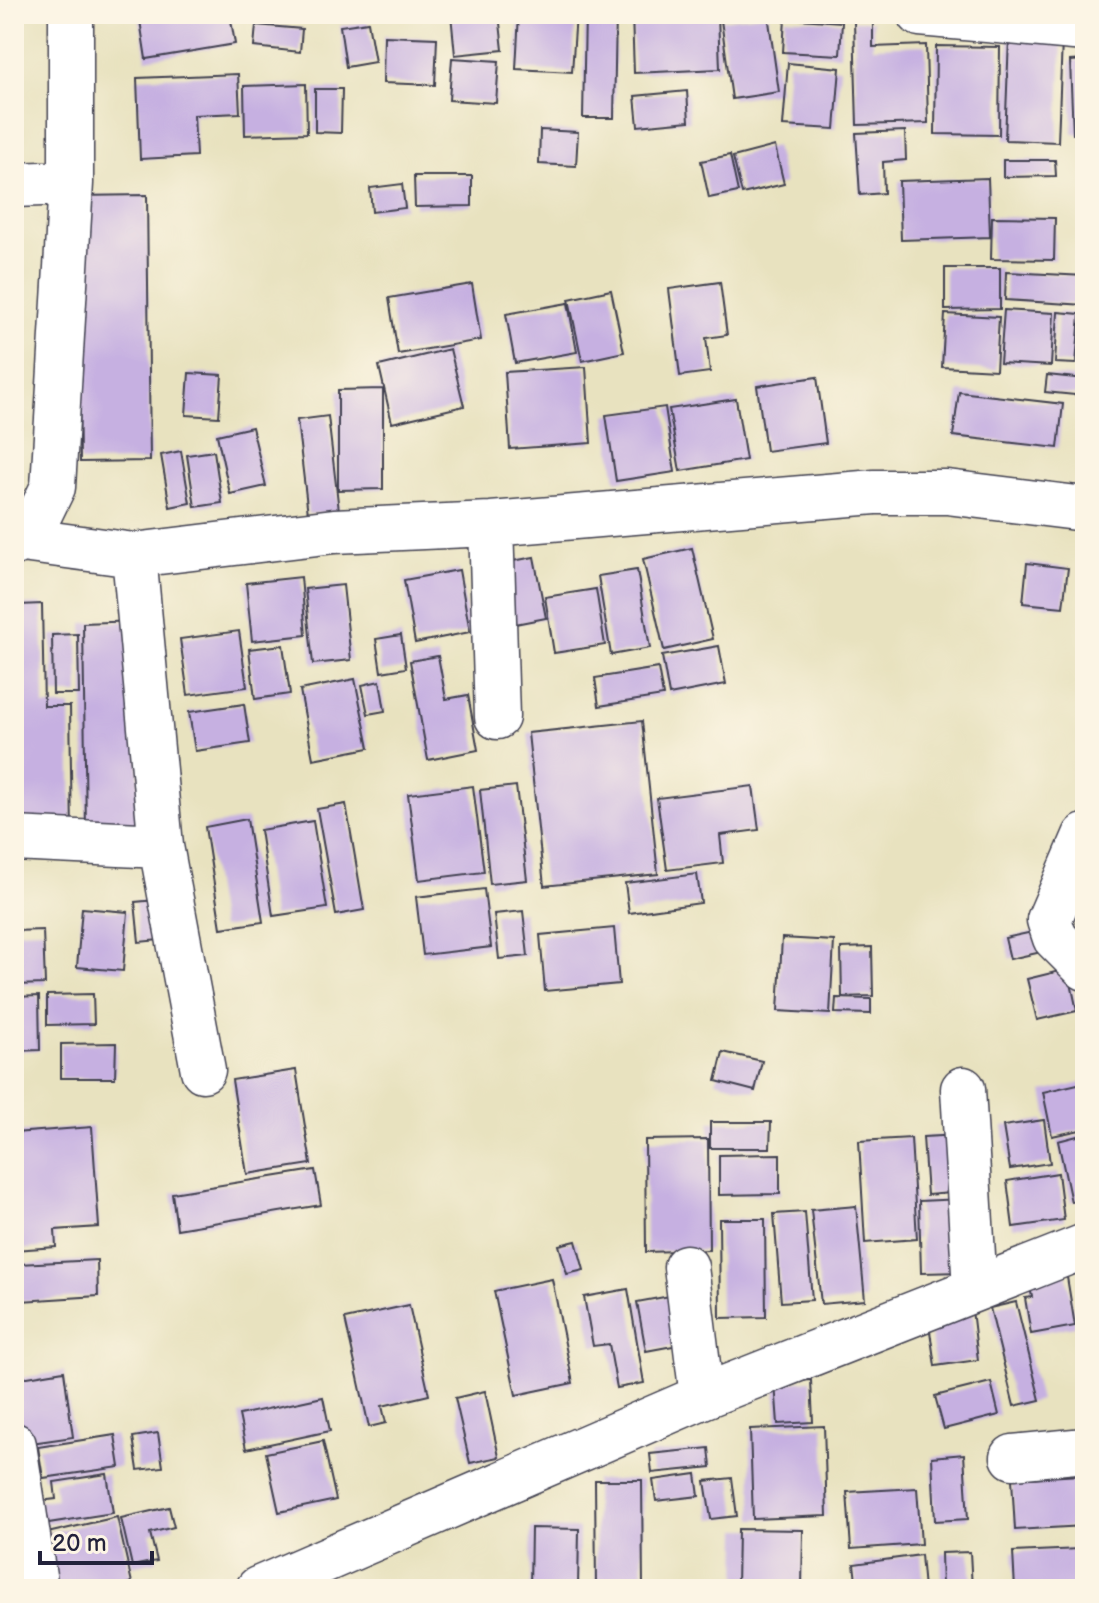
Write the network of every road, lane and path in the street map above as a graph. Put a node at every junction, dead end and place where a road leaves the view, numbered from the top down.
1 (71, 14) edge
2 (920, 14) edge
3 (1085, 29) edge
4 (71, 183) junction
5 (14, 185) edge
6 (1085, 509) edge
7 (491, 524) junction
8 (18, 542) edge
9 (134, 555) junction
10 (497, 717) dead end
11 (1085, 836) edge
12 (14, 839) edge
13 (161, 846) junction
14 (1085, 968) edge
15 (203, 1070) dead end
16 (963, 1089) dead end
17 (1085, 1246) edge
18 (686, 1267) dead end
19 (975, 1289) junction
20 (702, 1397) junction
21 (14, 1445) edge
22 (1085, 1450) edge
23 (1013, 1457) dead end
24 (36, 1589) edge
25 (258, 1589) edge

1 - 4 street
2 - 3 street
4 - 5 street
4 - 8 street
6 - 7 street
7 - 9 street
7 - 10 street
8 - 9 street
9 - 13 street
11 - 14 street
12 - 13 street
13 - 15 street
16 - 19 street
17 - 19 street
18 - 20 street
19 - 20 street
20 - 25 street
21 - 24 street
22 - 23 street

